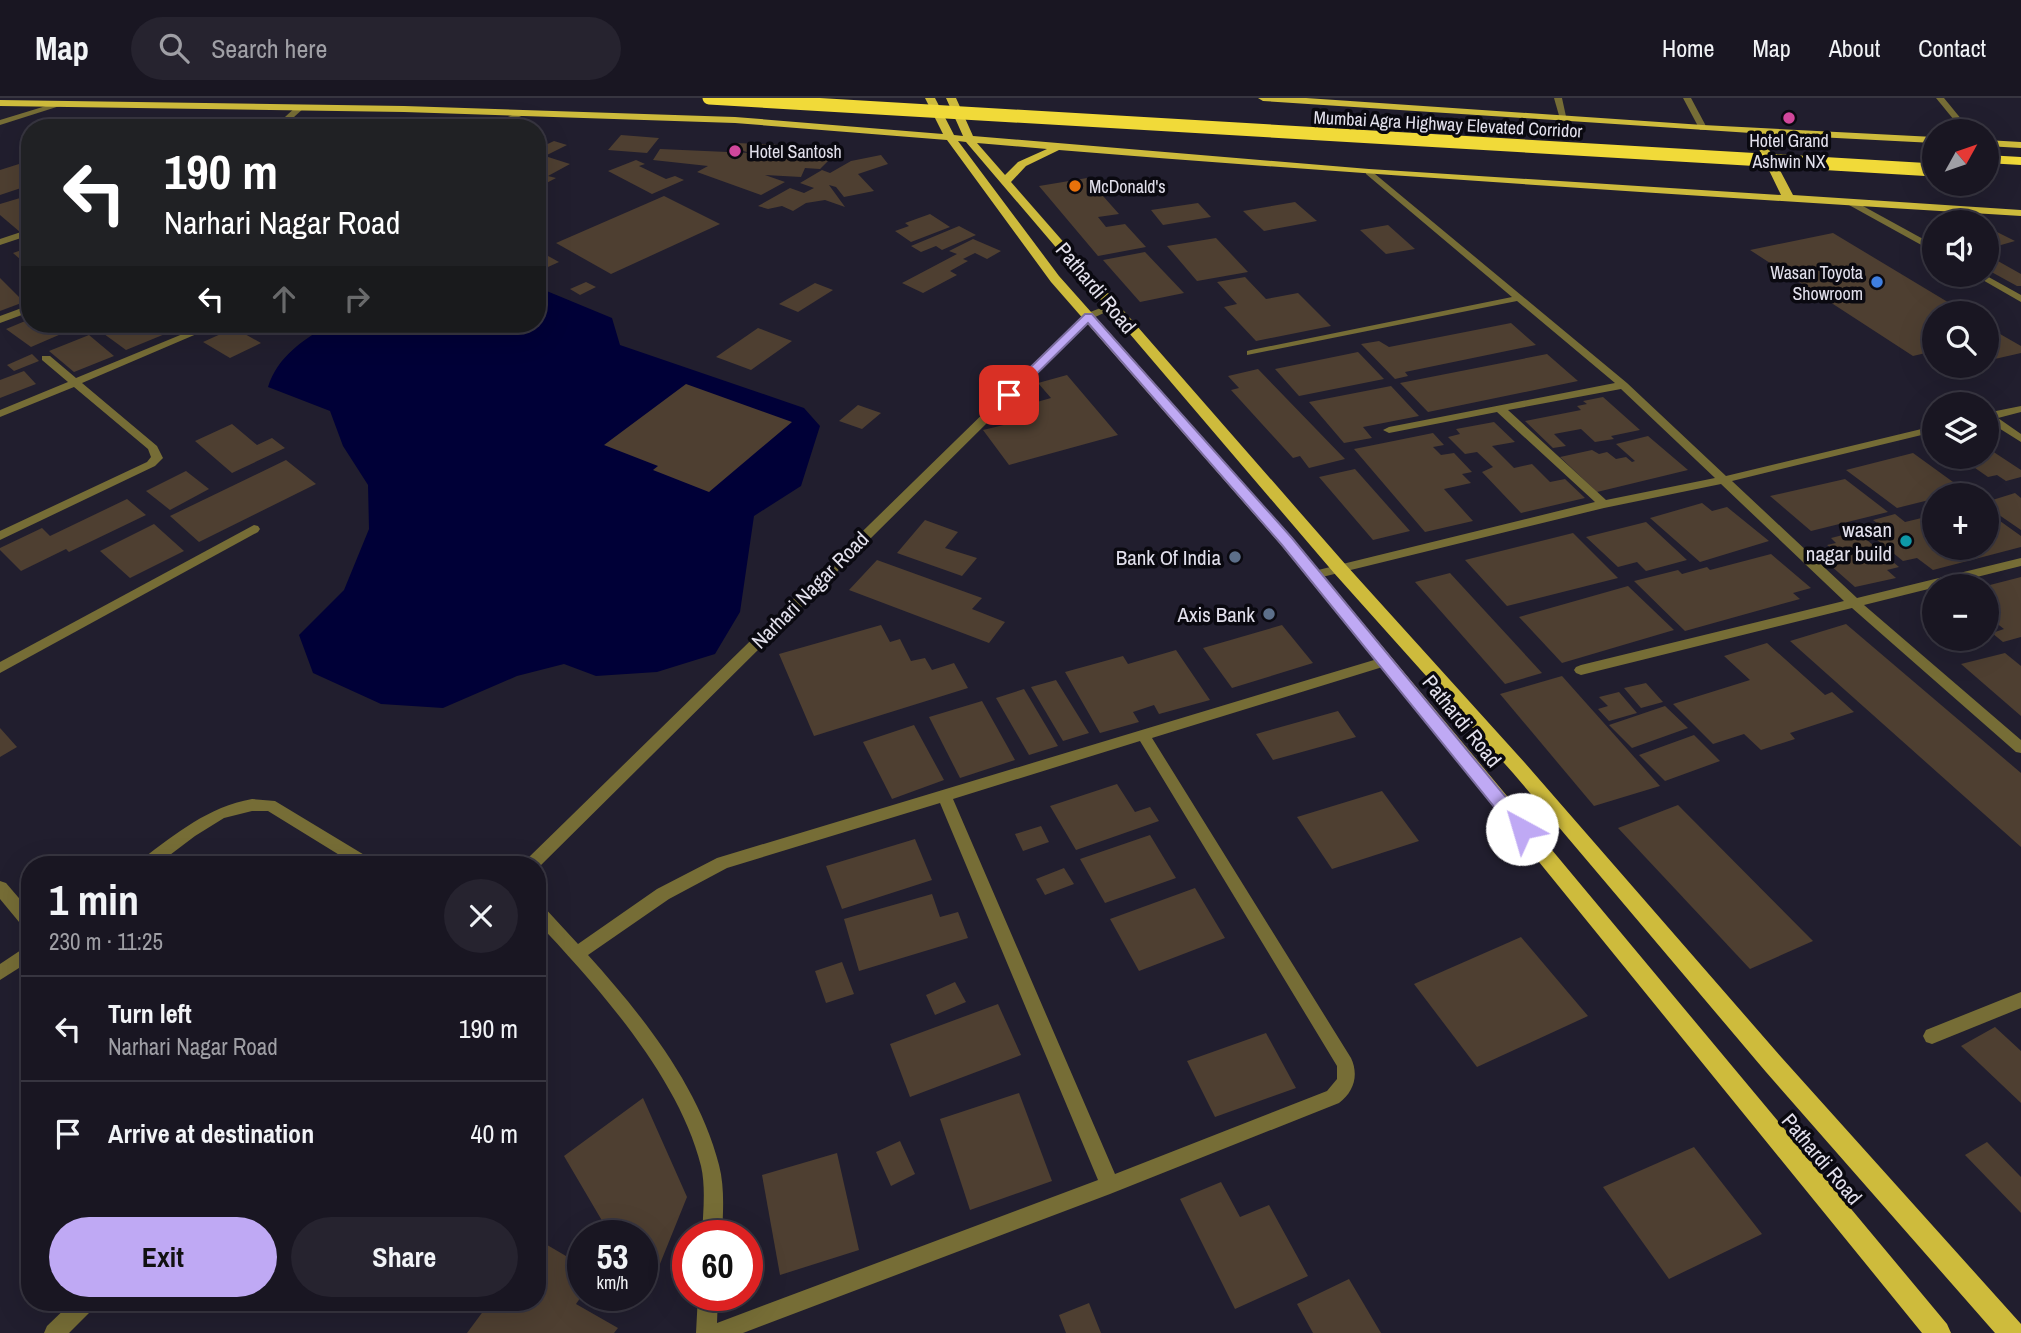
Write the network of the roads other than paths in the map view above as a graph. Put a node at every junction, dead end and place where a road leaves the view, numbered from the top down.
1 (417, 98) edge
2 (709, 98) edge
3 (930, 98) edge
4 (944, 98) edge
5 (951, 98) edge
6 (1263, 98) edge
7 (1558, 98) edge
8 (1687, 98) edge
9 (1940, 98) edge
10 (972, 100) edge
11 (1359, 101) edge
12 (0, 103) edge
13 (62, 104) junction
14 (302, 107) junction
15 (404, 109) junction
16 (524, 113) junction
17 (288, 119) edge
18 (510, 119) edge
19 (1564, 119) junction
20 (1957, 119) edge
21 (0, 123) edge
22 (1703, 128) junction
23 (1754, 130) junction
24 (951, 139) junction
25 (1922, 139) edge
26 (970, 141) junction
27 (1999, 144) edge
28 (1748, 145) dead end
29 (2021, 145) edge
30 (1776, 147) dead end
31 (1057, 148) junction
32 (1914, 155) dead end
33 (1922, 155) edge
34 (1999, 160) edge
35 (2021, 162) edge
36 (1922, 169) edge
37 (1369, 172) junction
38 (1999, 174) edge
39 (2021, 175) edge
40 (1006, 181) junction
41 (1789, 199) junction
42 (1852, 203) junction
43 (2021, 213) edge
44 (21, 234) edge
45 (1, 240) edge
46 (1922, 242) edge
47 (1999, 286) edge
48 (1519, 298) junction
49 (2021, 299) edge
50 (1114, 306) junction
51 (21, 312) edge
52 (1088, 316) junction
53 (0, 320) edge
54 (193, 333) edge
55 (1251, 353) dead end
56 (46, 358) dead end
57 (76, 382) junction
58 (1623, 385) junction
59 (2021, 409) edge
60 (1501, 410) junction
61 (0, 414) edge
62 (1999, 414) edge
63 (1999, 425) edge
64 (1389, 430) dead end
65 (1922, 432) edge
66 (2021, 439) edge
67 (1723, 480) junction
68 (1604, 504) junction
69 (254, 529) dead end
70 (0, 536) edge
71 (2021, 562) edge
72 (1340, 569) junction
73 (1314, 575) junction
74 (1853, 602) junction
75 (1384, 662) junction
76 (0, 668) edge
77 (1581, 670) dead end
78 (1144, 736) junction
79 (2018, 742) edge
80 (944, 795) junction
81 (158, 856) edge
82 (353, 856) edge
83 (540, 856) edge
84 (0, 888) edge
85 (21, 912) edge
86 (546, 921) edge
87 (576, 955) junction
88 (21, 958) edge
89 (0, 973) edge
90 (2021, 1000) edge
91 (1932, 1036) dead end
92 (1110, 1185) junction
93 (712, 1220) edge
94 (77, 1311) edge
95 (707, 1311) edge
96 (54, 1333) edge
97 (706, 1333) edge
98 (716, 1333) edge
99 (1938, 1333) edge
100 (2012, 1333) edge

1 - 15 main road
2 - 36 highway, Mumbai Agra Highway Elevated Corridor, bridge
3 - 24 main road, Pathardi Road
4 - 10 highway
5 - 26 main road
6 - 11 main road
7 - 19 street
8 - 22 street
9 - 20 street
11 - 19 main road
12 - 13 main road
13 - 14 main road
13 - 21 street
14 - 15 main road
14 - 17 street
15 - 16 main road
16 - 18 street
16 - 24 main road
19 - 22 main road
22 - 23 main road
23 - 25 main road
23 - 41 main road
24 - 26 main road
24 - 52 main road, Pathardi Road
26 - 31 main road
26 - 40 main road
27 - 29 main road
28 - 30 highway
31 - 37 main road
31 - 40 main road
32 - 33 highway
34 - 35 highway
37 - 41 main road
37 - 48 street
38 - 39 highway
40 - 50 main road
41 - 42 main road
42 - 43 main road
42 - 46 street
44 - 45 street
47 - 49 street
48 - 55 street
48 - 58 street
50 - 52 street
50 - 72 main road
51 - 53 street
52 - 73 main road, Pathardi Road
52 - 83 street, Narhari Nagar Road
54 - 57 street
56 - 57 street
57 - 61 street
57 - 70 street
58 - 60 street
58 - 67 street
59 - 62 street
60 - 64 street
60 - 68 street
63 - 66 street
65 - 67 street
67 - 68 street
67 - 74 street
68 - 72 street
69 - 76 street
71 - 74 street
72 - 73 street
72 - 100 main road
73 - 75 main road, Pathardi Road
74 - 77 street
74 - 79 street
75 - 78 street
75 - 99 main road, Pathardi Road
78 - 80 street
78 - 92 street
80 - 87 street
80 - 92 street
81 - 82 street
84 - 85 street
86 - 87 street
87 - 93 street
88 - 89 street
90 - 91 street
92 - 98 street
94 - 96 street
95 - 97 street

